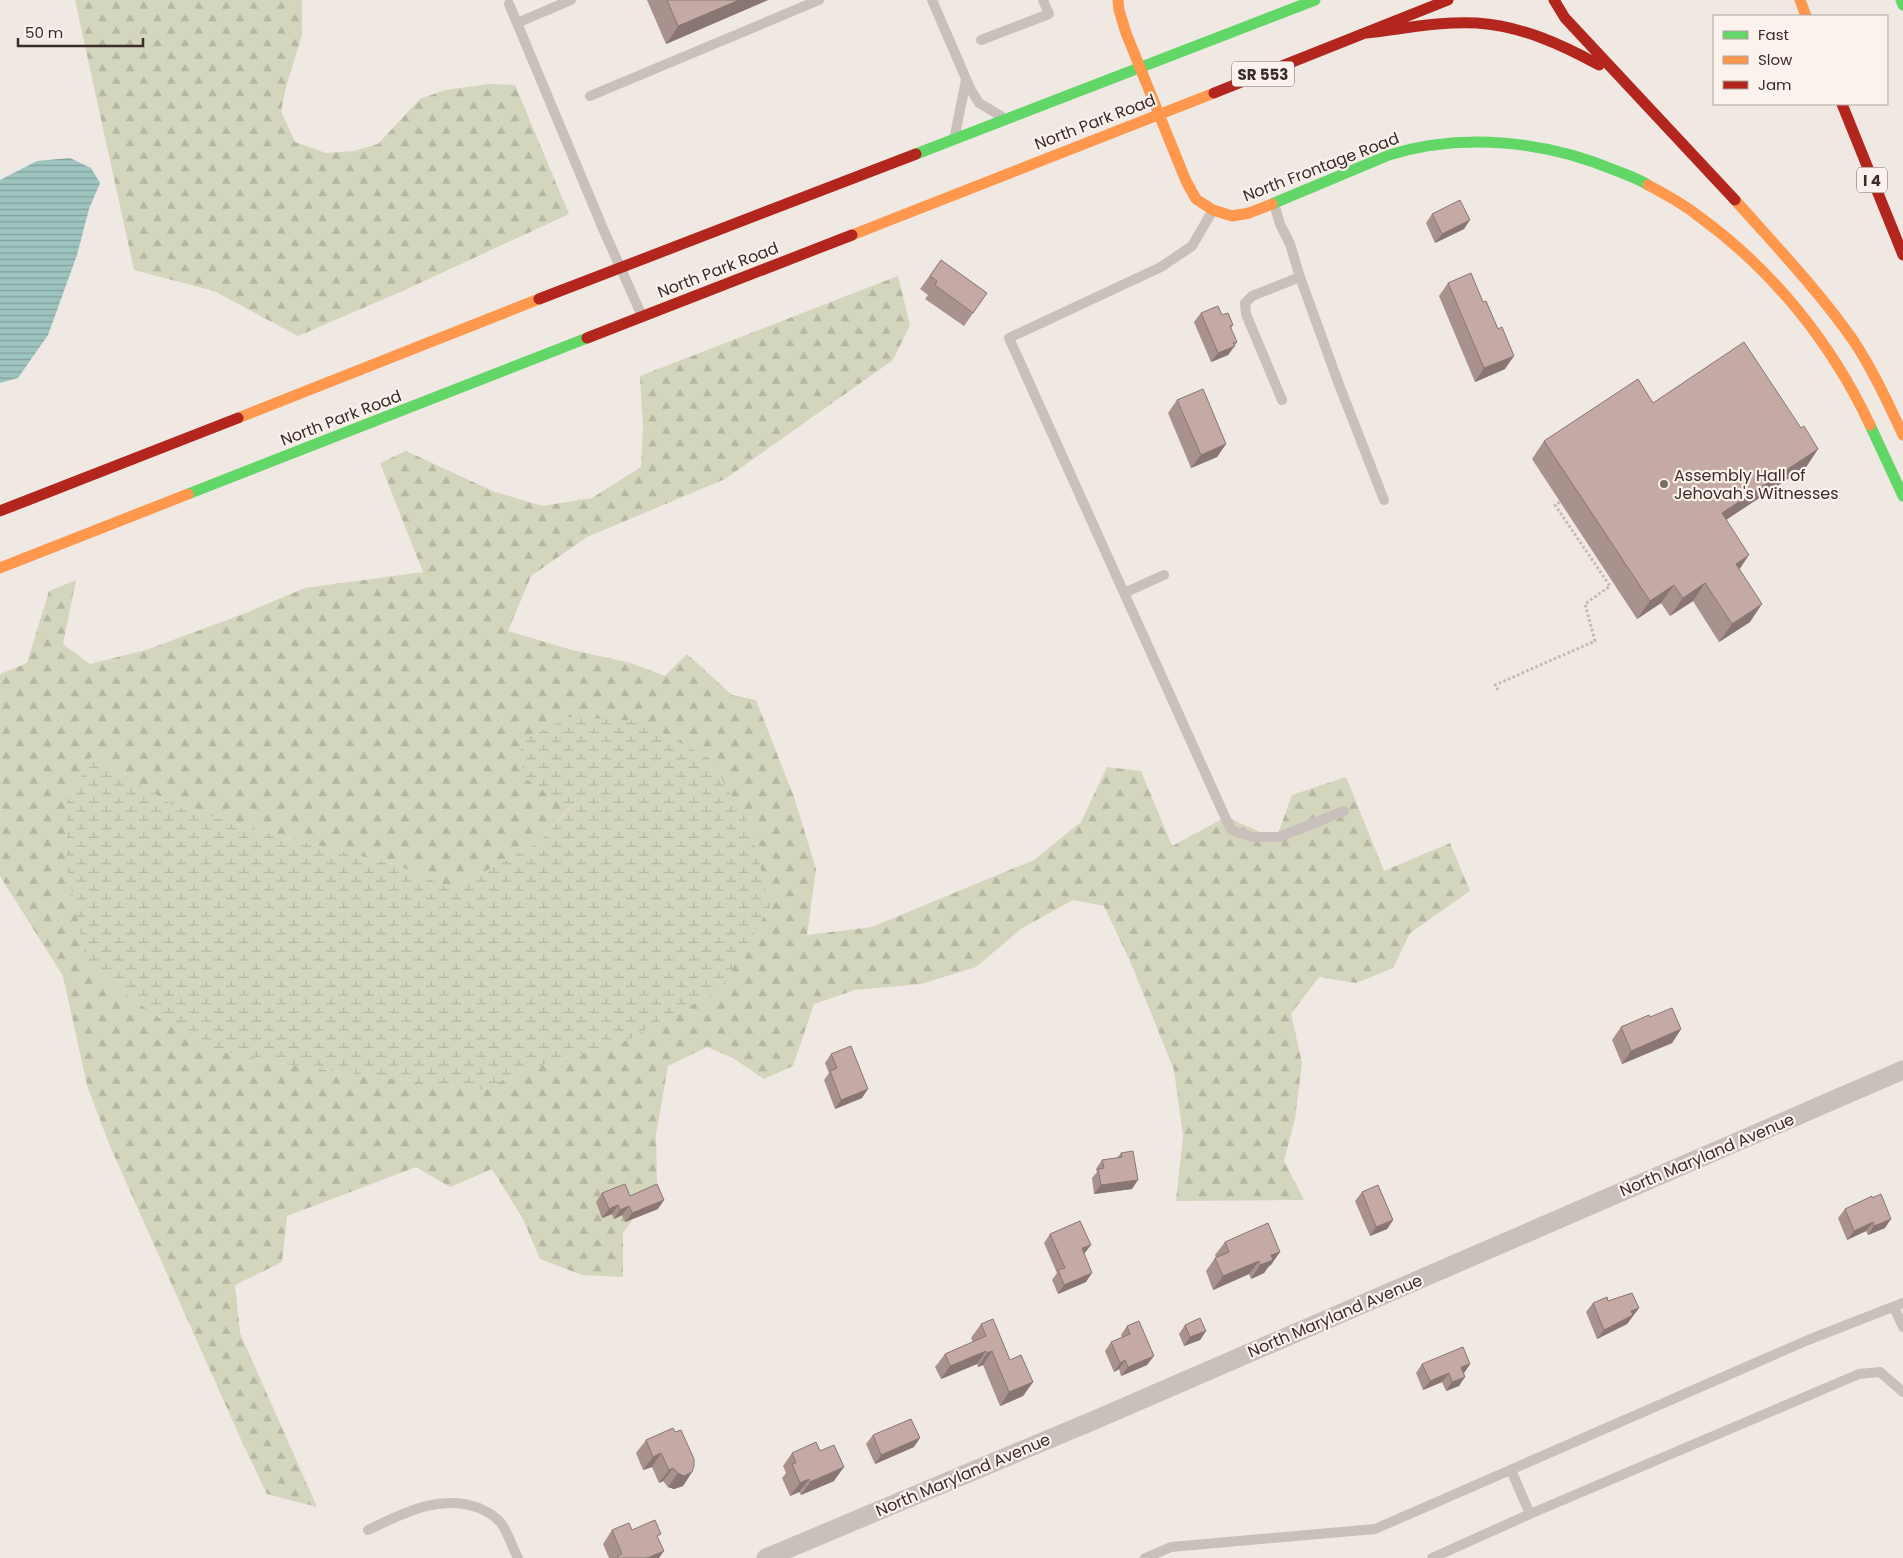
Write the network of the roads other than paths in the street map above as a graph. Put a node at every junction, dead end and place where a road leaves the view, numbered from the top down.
1 (571, 0) edge
2 (819, 0) edge
3 (932, 0) edge
4 (1044, 0) edge
5 (1118, 0) edge
6 (1315, 0) edge
7 (1448, 0) edge
8 (1554, 0) edge
9 (1800, 0) edge
10 (1901, 0) edge
11 (510, 4) dead end
12 (1903, 5) edge
13 (1806, 15) edge
14 (517, 23) junction
15 (1367, 33) junction
16 (981, 40) dead end
17 (1141, 68) junction
18 (1620, 78) junction
19 (966, 80) junction
20 (590, 96) dead end
21 (1842, 105) edge
22 (1160, 114) junction
23 (1006, 120) junction
24 (954, 140) junction
25 (1274, 203) junction
26 (1213, 210) junction
27 (1903, 255) edge
28 (620, 268) junction
29 (1300, 277) junction
30 (642, 317) junction
31 (1282, 400) dead end
32 (1903, 435) edge
33 (1903, 496) edge
34 (1384, 500) dead end
35 (0, 511) edge
36 (1, 565) edge
37 (1164, 575) dead end
38 (1124, 593) junction
39 (1344, 811) dead end
40 (1903, 1070) edge
41 (1898, 1305) edge
42 (1903, 1327) edge
43 (1903, 1392) edge
44 (1511, 1470) junction
45 (1530, 1514) junction
46 (368, 1530) dead end
47 (518, 1558) edge
48 (766, 1558) edge
49 (1145, 1558) edge
50 (1432, 1558) edge

1 - 14 lane
2 - 20 lane
3 - 19 lane
4 - 16 lane
5 - 17 main road, North Frontage Road
6 - 17 main road, North Park Road
7 - 15 main road, North Park Road / SR 553
8 - 18 main road
9 - 13 main road
10 - 12 main road
11 - 14 lane
14 - 28 lane
15 - 18 main road
15 - 22 main road, North Park Road / SR 553
17 - 22 main road, North Frontage Road
17 - 23 main road, North Park Road
18 - 32 main road
19 - 23 lane
19 - 24 lane
21 - 27 main road, I 4
22 - 26 main road, North Frontage Road
22 - 30 main road, North Park Road
23 - 24 main road, North Park Road
24 - 28 main road, North Park Road
25 - 26 main road, North Frontage Road
25 - 29 lane
25 - 33 main road, North Frontage Road
26 - 38 lane
28 - 30 lane
28 - 35 main road, North Park Road
29 - 31 lane
29 - 34 lane
30 - 36 main road, North Park Road
37 - 38 lane
38 - 39 lane
40 - 48 street, North Maryland Avenue
41 - 42 lane
41 - 44 lane
43 - 45 lane
44 - 45 lane
44 - 49 lane
45 - 50 lane
46 - 47 lane

